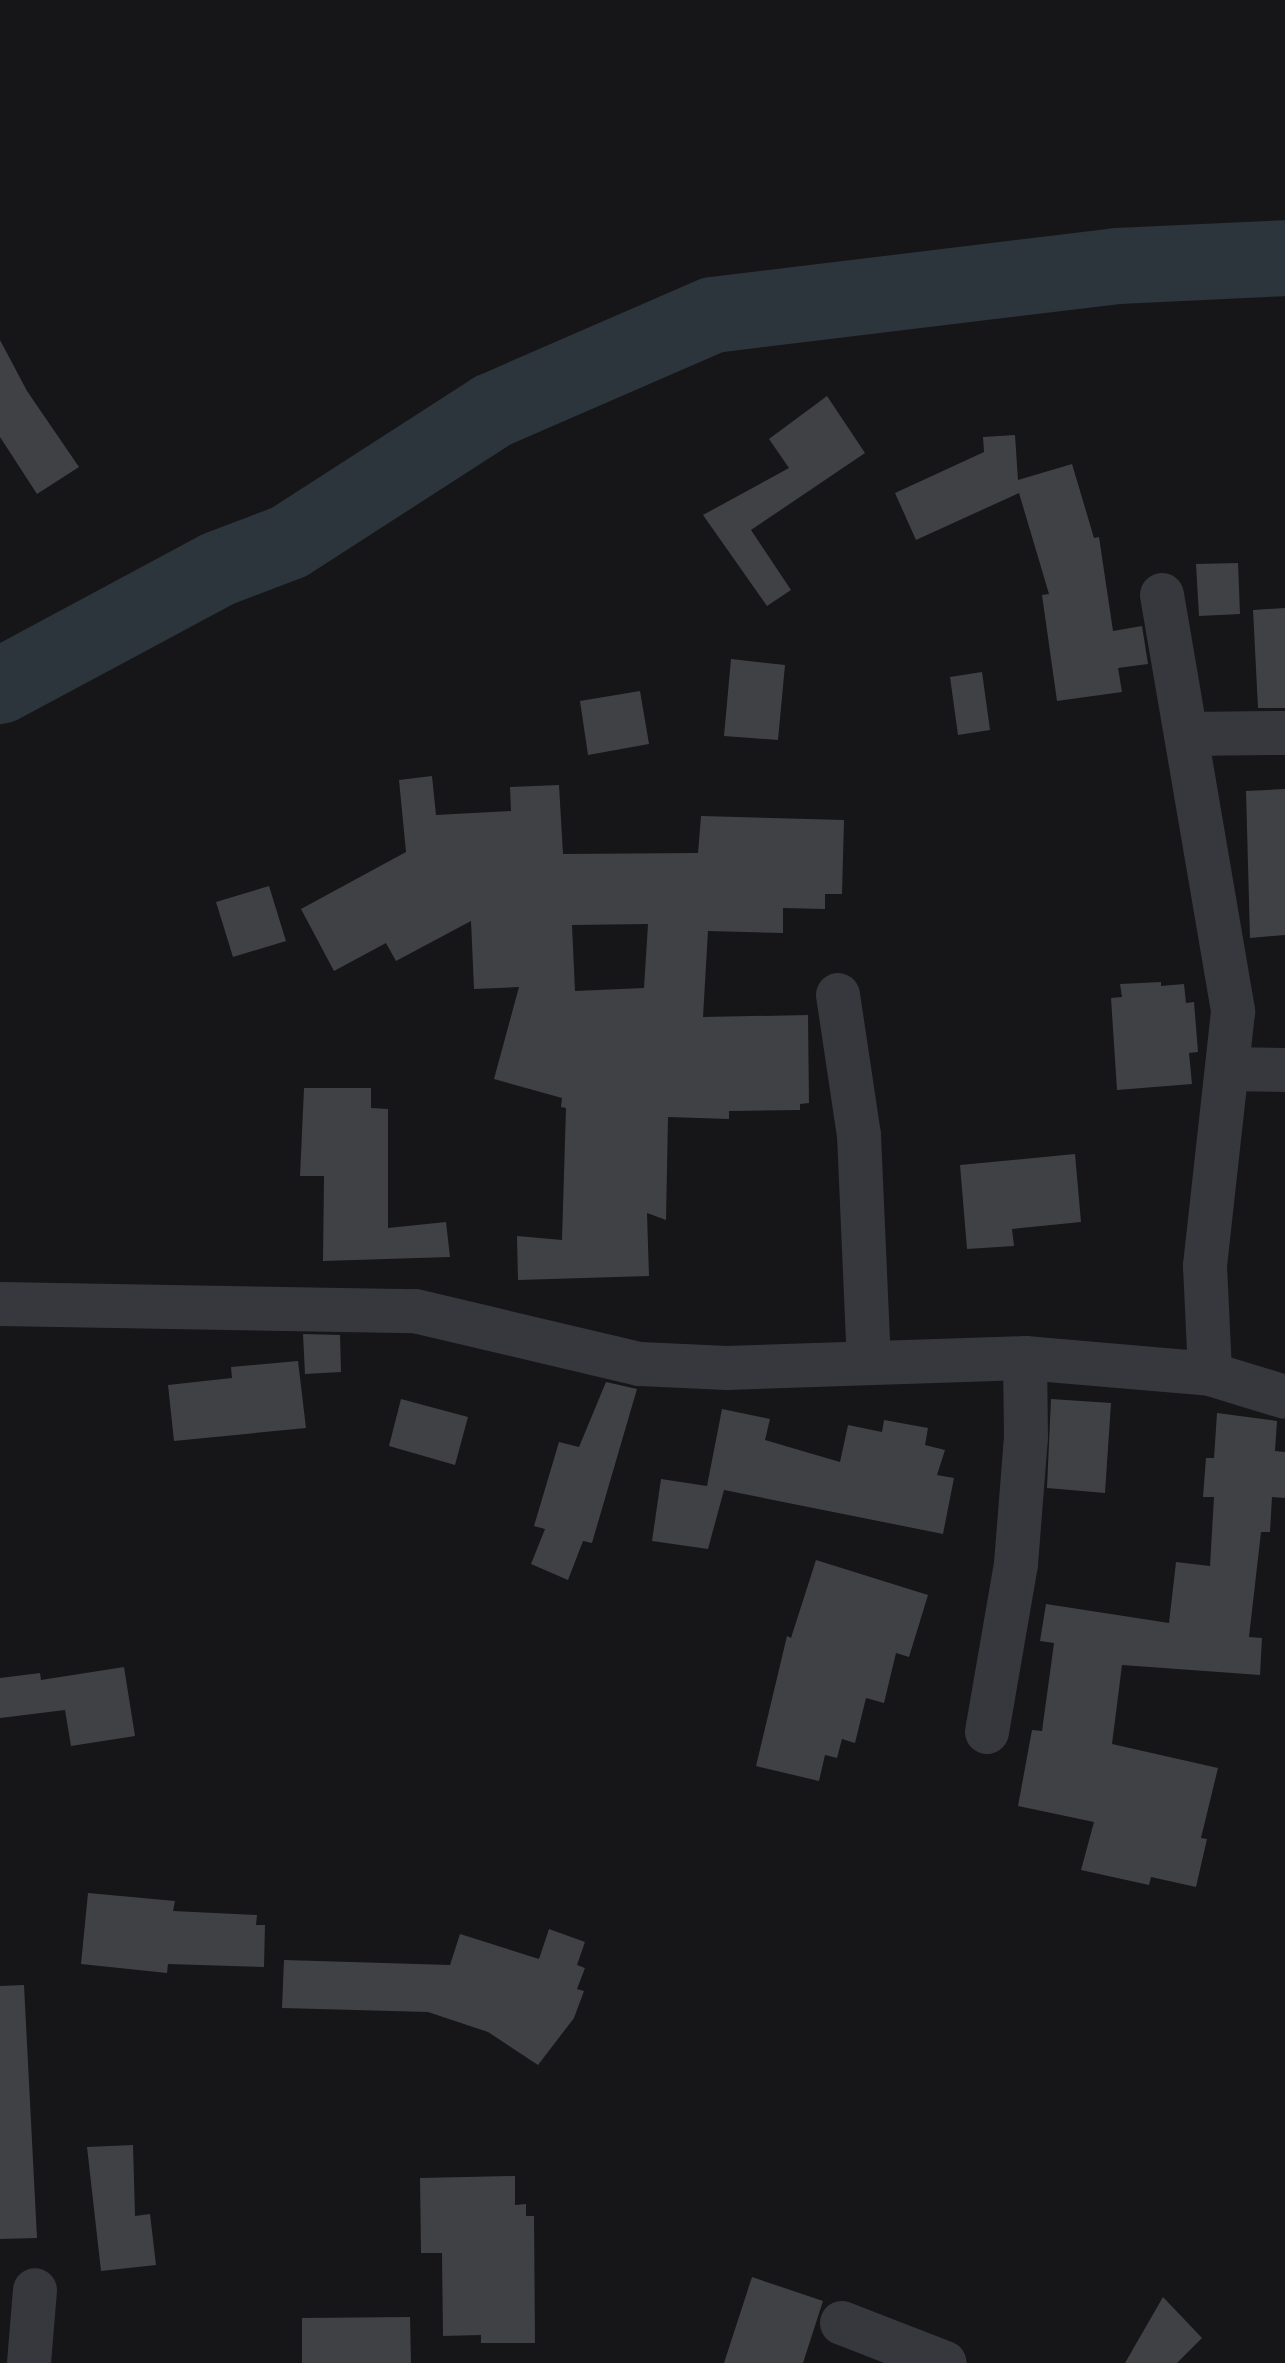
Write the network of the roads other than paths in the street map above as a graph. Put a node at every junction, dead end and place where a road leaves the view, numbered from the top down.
1 (1162, 595) dead end
2 (1285, 733) edge
3 (1186, 734) junction
4 (838, 995) dead end
5 (1227, 1069) junction
6 (1285, 1070) edge
7 (0, 1304) edge
8 (1025, 1358) junction
9 (869, 1362) junction
10 (1210, 1374) junction
11 (1285, 1397) edge
12 (987, 1732) dead end
13 (35, 2290) dead end
14 (842, 2323) dead end
15 (29, 2363) edge
16 (945, 2363) edge

1 - 3 street
2 - 3 street
3 - 5 street
4 - 9 street
5 - 6 street
5 - 10 street
7 - 9 street
8 - 9 street
8 - 10 street
8 - 12 street
10 - 11 street
13 - 15 street
14 - 16 street

